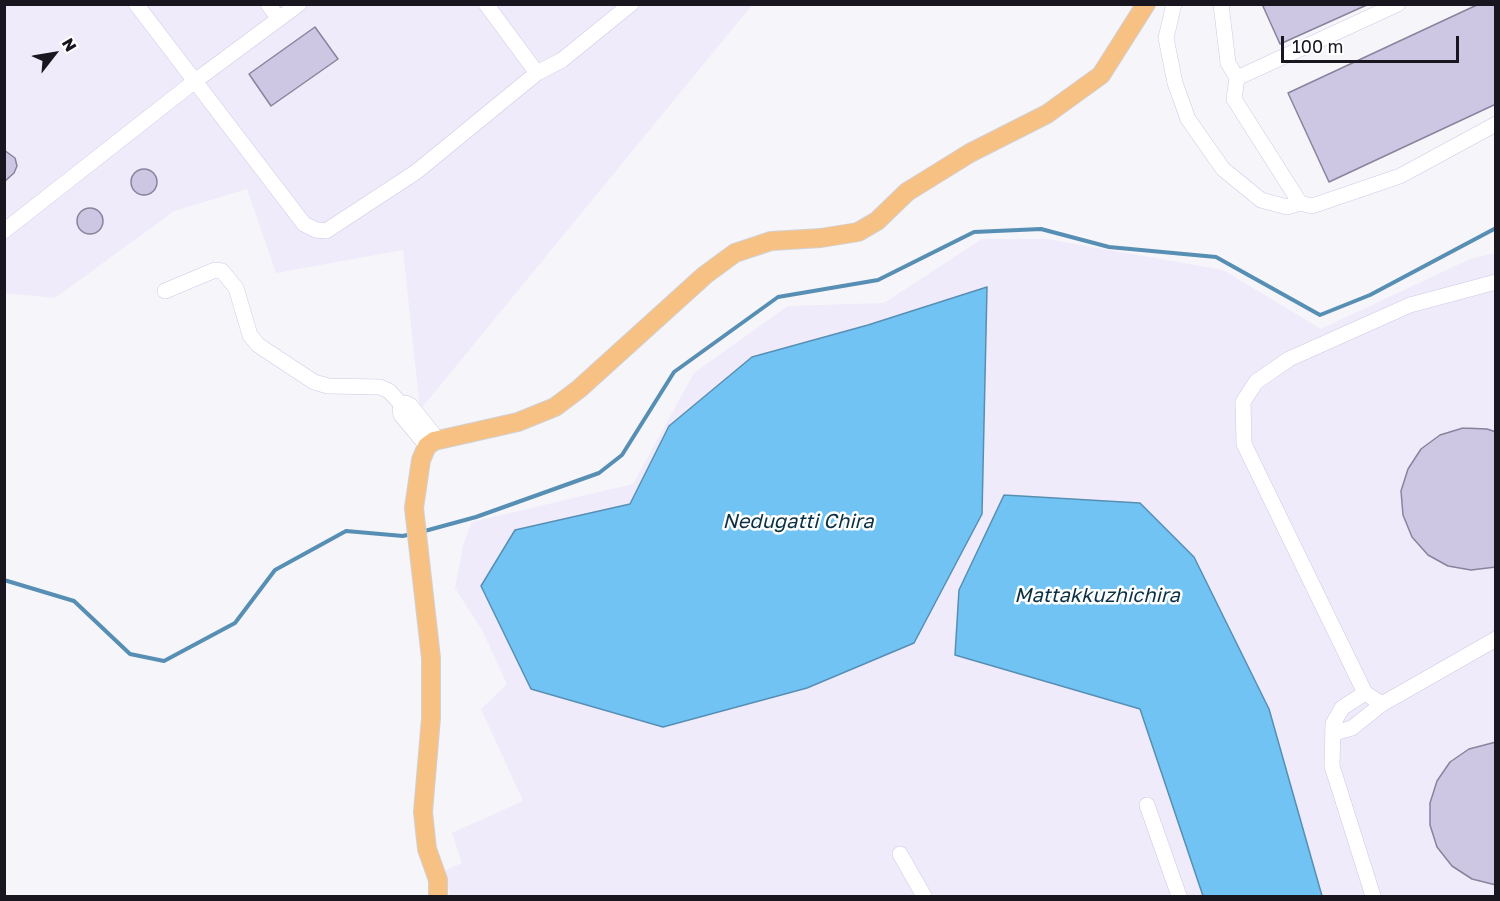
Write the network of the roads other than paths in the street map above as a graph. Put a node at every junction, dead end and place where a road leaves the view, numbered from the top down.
1 (136, 4) edge
2 (267, 4) edge
3 (298, 4) edge
4 (486, 4) edge
5 (631, 4) edge
6 (1146, 4) edge
7 (1174, 4) edge
8 (1221, 4) edge
9 (1398, 4) edge
10 (279, 19) junction
11 (537, 73) junction
12 (1237, 78) junction
13 (195, 81) junction
14 (1496, 124) edge
15 (1300, 203) junction
16 (4, 231) edge
17 (1496, 282) edge
18 (165, 291) dead end
19 (432, 443) junction
20 (1496, 639) edge
21 (1365, 693) junction
22 (1382, 704) junction
23 (1334, 733) junction
24 (1147, 806) dead end
25 (900, 854) dead end
26 (438, 897) edge
27 (924, 897) edge
28 (1179, 897) edge
29 (1373, 897) edge

1 - 13 lane
2 - 10 lane
3 - 10 lane
4 - 11 lane
5 - 11 lane
6 - 19 main road
7 - 15 lane
8 - 12 lane
9 - 12 lane
10 - 13 lane
11 - 13 lane
12 - 15 lane
13 - 16 lane
14 - 15 lane
17 - 21 lane
18 - 19 lane
19 - 26 main road
20 - 22 lane
21 - 22 lane
21 - 23 lane
22 - 23 lane
23 - 29 lane
24 - 28 lane
25 - 27 lane

